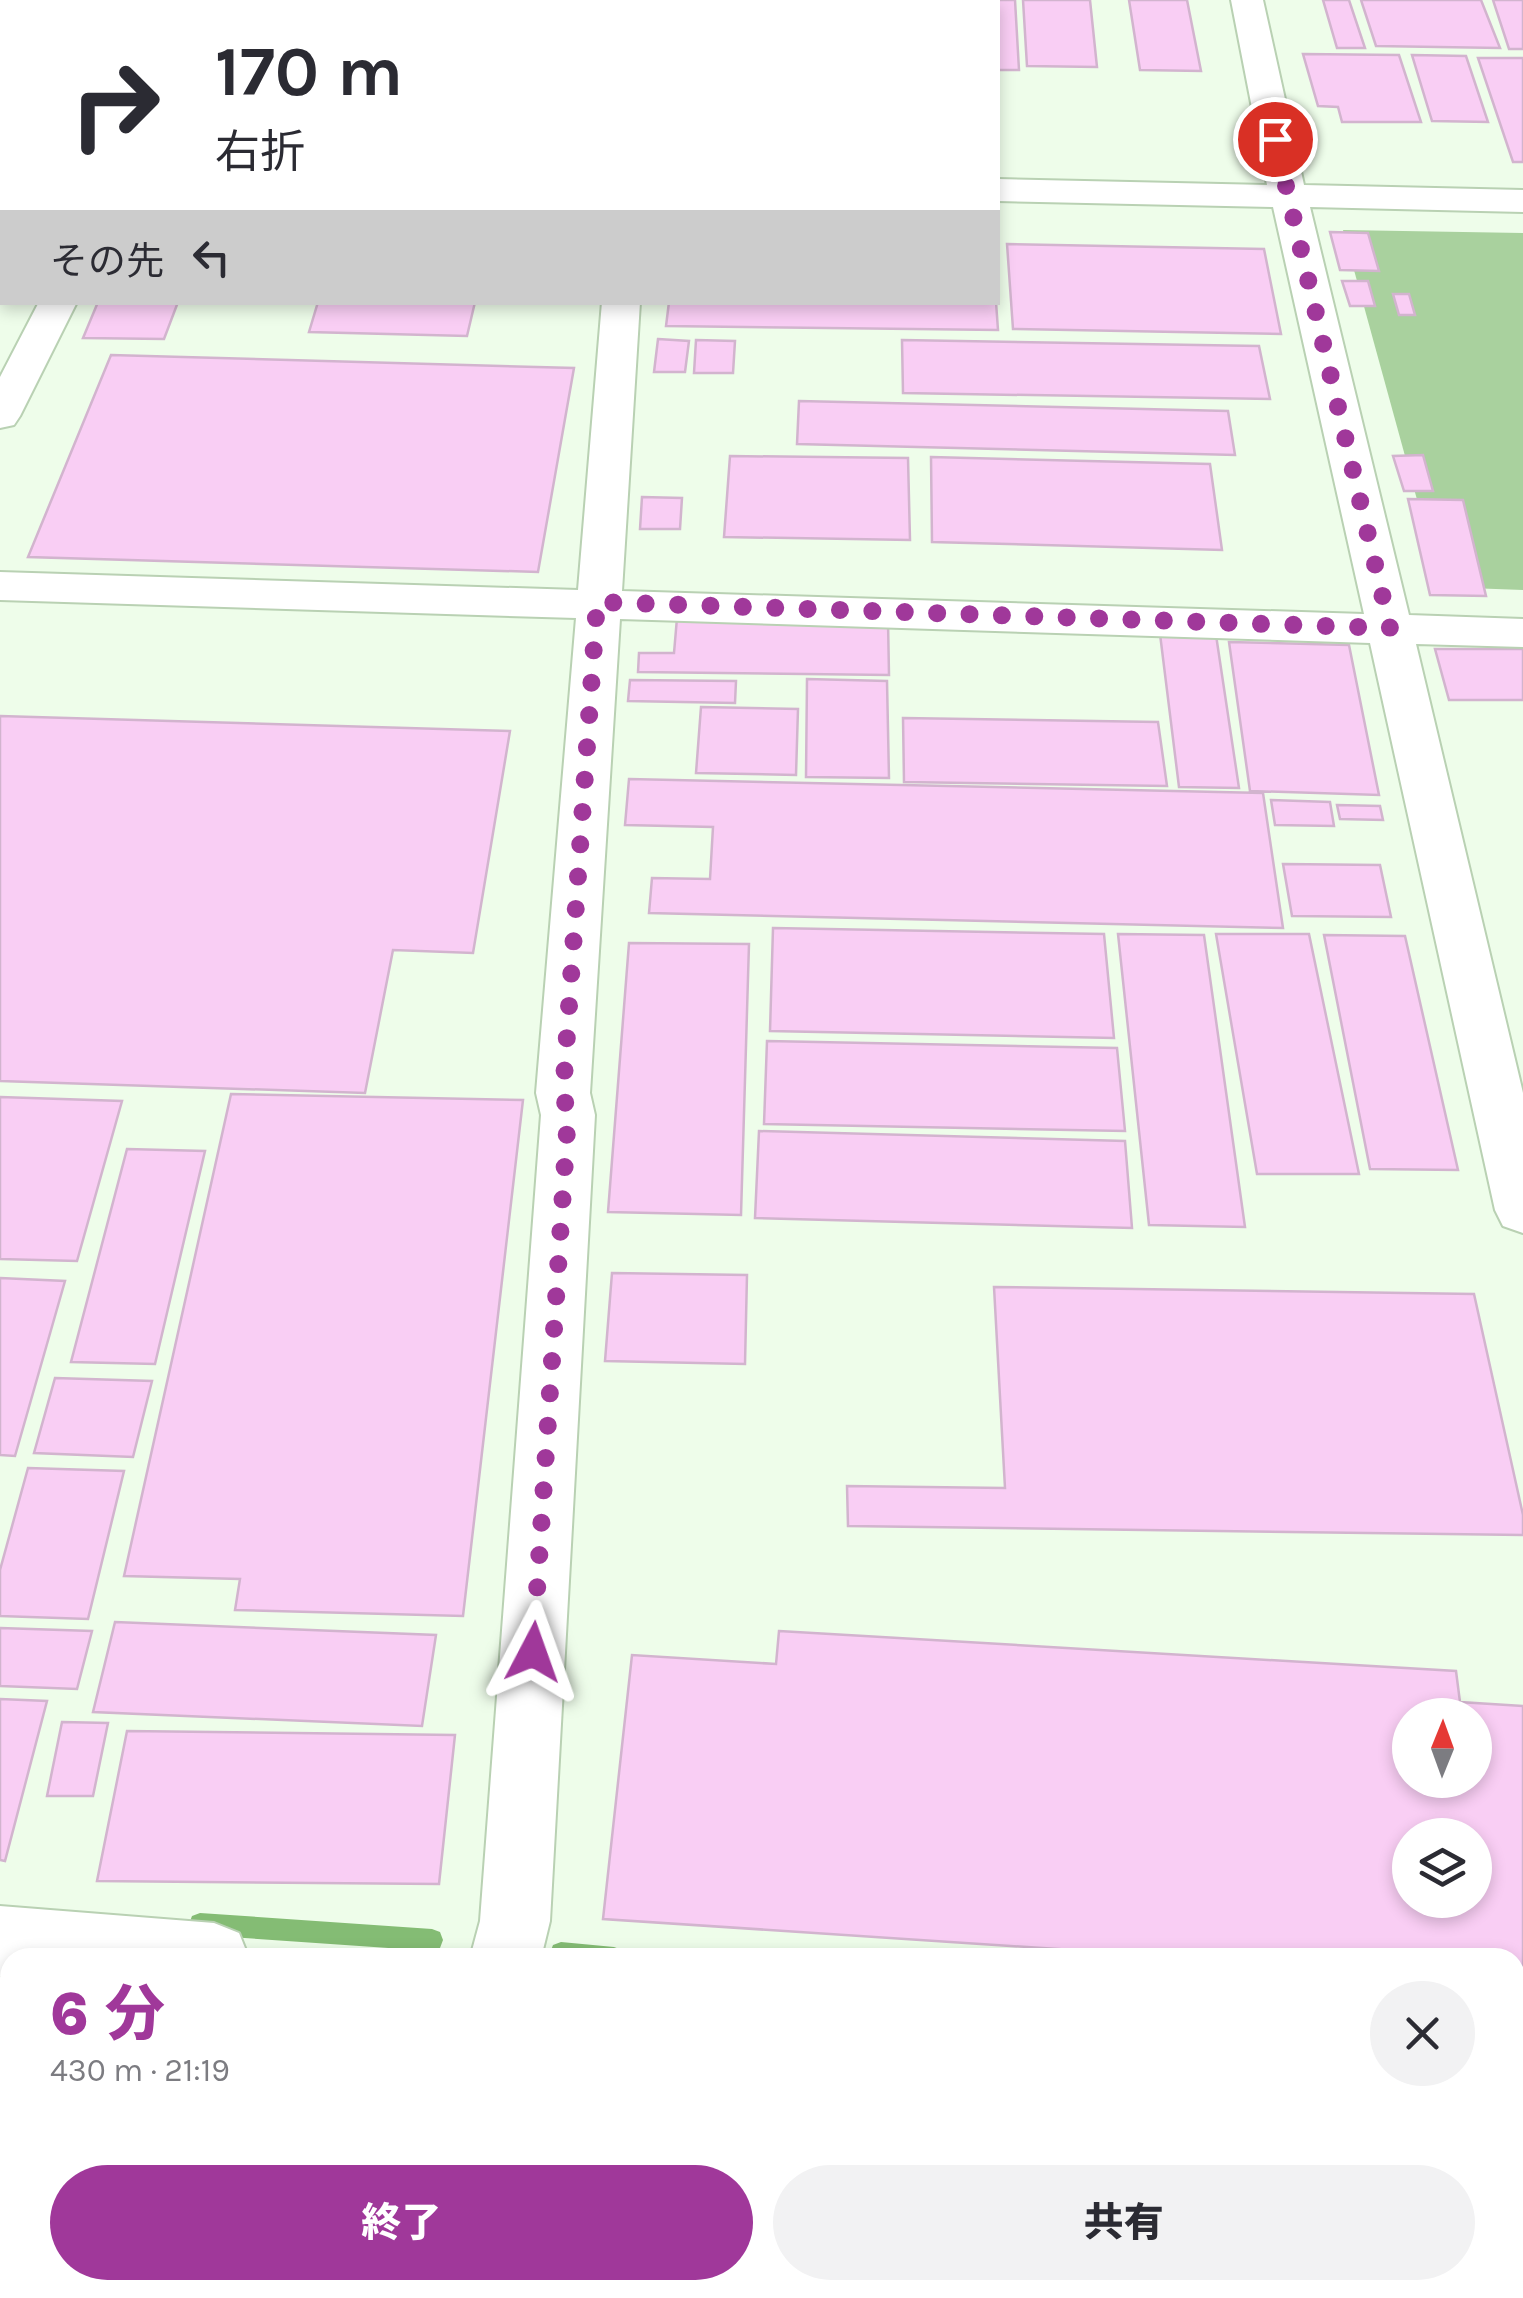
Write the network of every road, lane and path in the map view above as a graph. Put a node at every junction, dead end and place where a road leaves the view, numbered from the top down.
1 (1247, 0) edge
2 (1000, 190) edge
3 (1289, 197) junction
4 (1523, 201) edge
5 (56, 305) edge
6 (621, 305) edge
7 (0, 416) edge
8 (0, 586) edge
9 (597, 602) junction
10 (1390, 628) junction
11 (1523, 634) edge
12 (1523, 1210) edge
13 (0, 1941) edge
14 (88, 1948) edge
15 (508, 1948) edge

1 - 3 street
2 - 3 street
3 - 4 street
3 - 10 street
5 - 7 street
6 - 9 street
8 - 9 street
9 - 10 street
9 - 15 street
10 - 11 street
10 - 12 street
13 - 14 street

